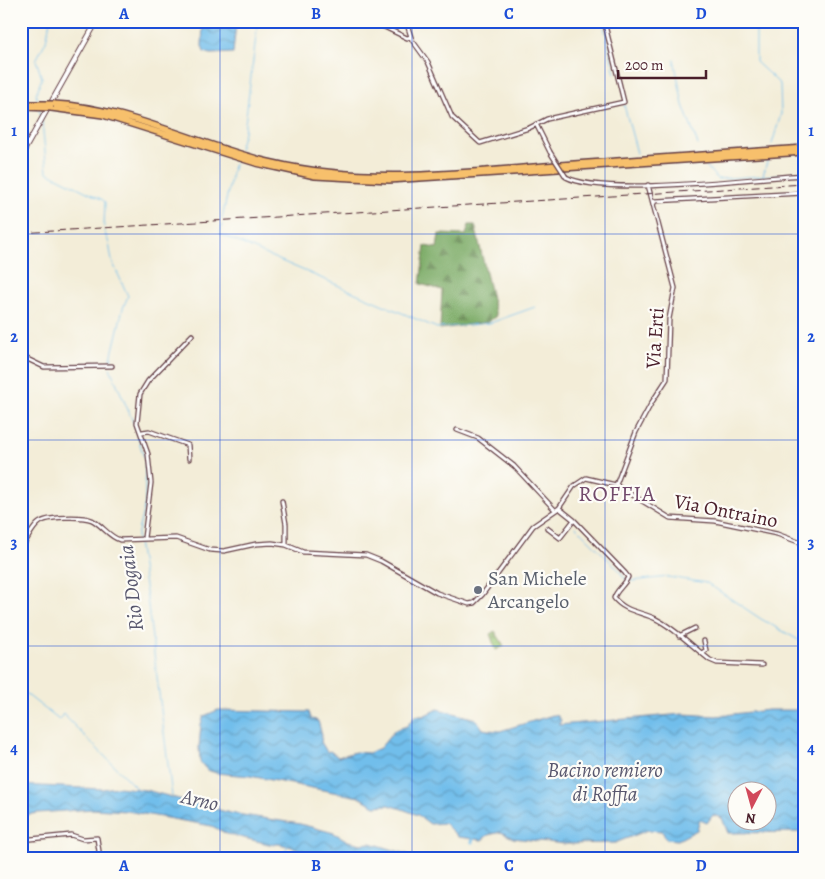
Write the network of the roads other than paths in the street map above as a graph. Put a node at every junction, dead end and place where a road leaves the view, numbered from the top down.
1 (97, 21) edge
2 (372, 21) edge
3 (406, 21) edge
4 (604, 21) edge
5 (411, 38) junction
6 (22, 106) edge
7 (536, 124) junction
8 (804, 150) edge
9 (21, 156) edge
10 (804, 175) edge
11 (648, 185) junction
12 (804, 193) edge
13 (652, 206) junction
14 (192, 334) dead end
15 (21, 356) edge
16 (112, 366) dead end
17 (457, 430) dead end
18 (142, 432) junction
19 (188, 459) dead end
20 (616, 485) junction
21 (282, 501) dead end
22 (559, 508) junction
23 (554, 510) junction
24 (574, 520) junction
25 (547, 528) dead end
26 (142, 538) junction
27 (804, 544) edge
28 (286, 545) junction
29 (21, 548) edge
30 (695, 628) dead end
31 (679, 636) junction
32 (704, 641) dead end
33 (702, 653) junction
34 (762, 665) dead end
35 (21, 840) edge
36 (100, 858) edge

1 - 9 street
2 - 5 street
3 - 5 street
4 - 7 street
5 - 7 street
6 - 8 highway, bridge
7 - 11 street, bridge
10 - 11 street
11 - 13 street, Via Erti
12 - 13 street
13 - 20 street, Via Erti
14 - 18 street
15 - 16 street
17 - 23 street
18 - 19 street
18 - 26 street
20 - 22 street, Via Ontraino
20 - 27 street, Via Ontraino
21 - 28 street
22 - 23 street
22 - 24 street
23 - 28 street
24 - 25 street
24 - 31 street
26 - 28 street
26 - 29 street
30 - 31 street
31 - 33 street
32 - 33 street
33 - 34 street
35 - 36 street

